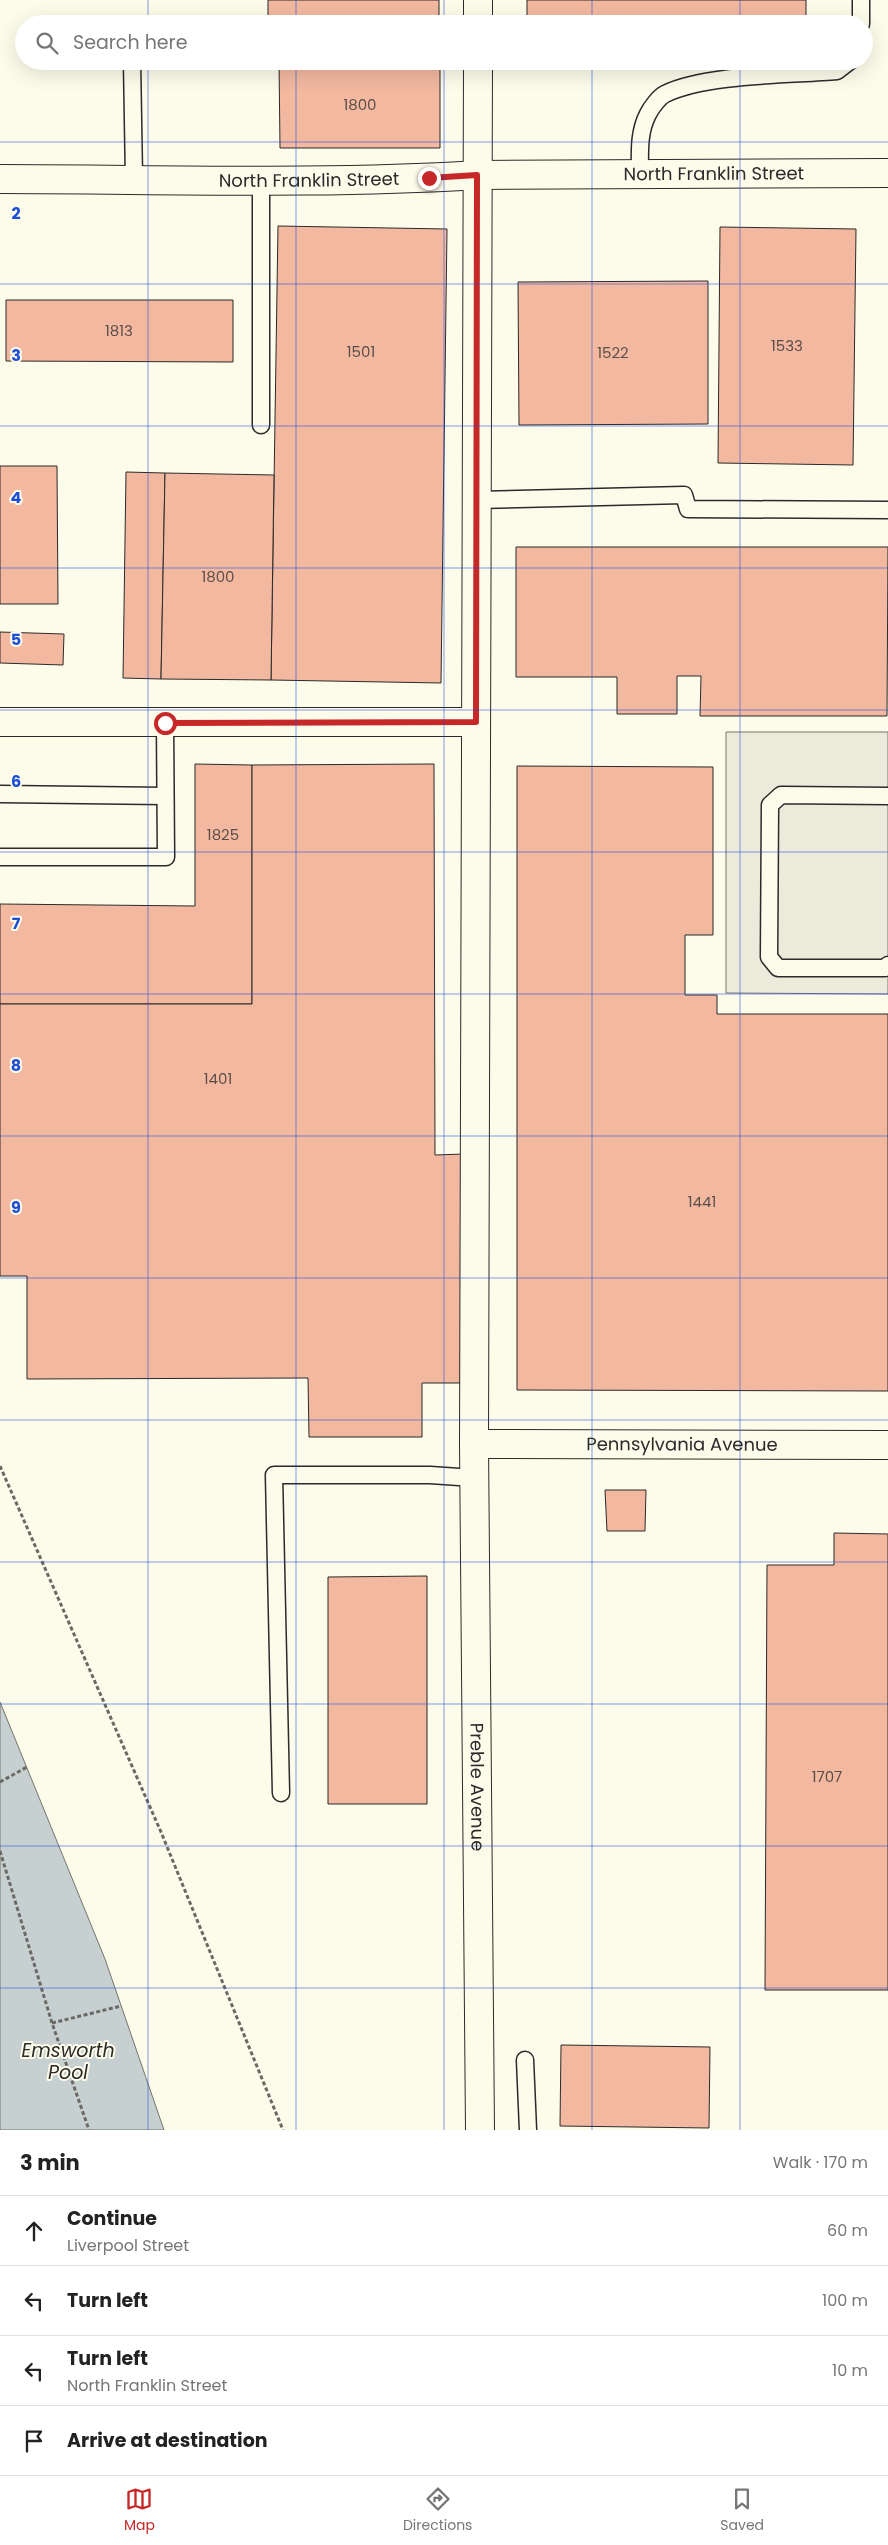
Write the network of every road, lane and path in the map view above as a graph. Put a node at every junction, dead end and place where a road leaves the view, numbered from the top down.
1 (478, 0) edge
2 (861, 0) edge
3 (478, 15) edge
4 (861, 15) edge
5 (132, 70) edge
6 (478, 70) edge
7 (837, 70) edge
8 (888, 173) edge
9 (640, 174) junction
10 (477, 175) junction
11 (0, 178) edge
12 (134, 179) junction
13 (261, 180) junction
14 (261, 426) dead end
15 (477, 500) junction
16 (888, 510) edge
17 (0, 722) edge
18 (476, 722) junction
19 (165, 723) junction
20 (0, 794) edge
21 (165, 796) junction
22 (888, 796) edge
23 (0, 857) edge
24 (888, 965) edge
25 (474, 1444) junction
26 (888, 1445) edge
27 (0, 1466) edge
28 (474, 1478) junction
29 (27, 1767) dead end
30 (0, 1782) edge
31 (281, 1793) dead end
32 (0, 1851) edge
33 (121, 2006) dead end
34 (52, 2023) junction
35 (526, 2060) dead end
36 (89, 2130) edge
37 (284, 2130) edge
38 (480, 2130) edge
39 (528, 2130) edge

1 - 3 street
2 - 4 lane
5 - 12 lane
6 - 10 street, Preble Avenue
7 - 9 lane
8 - 9 street, North Franklin Street
9 - 10 street, North Franklin Street
10 - 13 street, North Franklin Street
10 - 15 street, Preble Avenue
11 - 12 street, North Franklin Street
12 - 13 street, North Franklin Street
13 - 14 lane
15 - 16 lane
15 - 18 street, Preble Avenue
17 - 19 street
18 - 19 street
18 - 25 street, Preble Avenue
19 - 21 lane
20 - 21 lane
21 - 23 lane
22 - 24 lane
25 - 26 street, Pennsylvania Avenue
25 - 28 street, Preble Avenue
27 - 37 path
28 - 31 lane
28 - 38 street, Preble Avenue
29 - 30 path
32 - 34 path
33 - 34 path
34 - 36 path
35 - 39 lane

